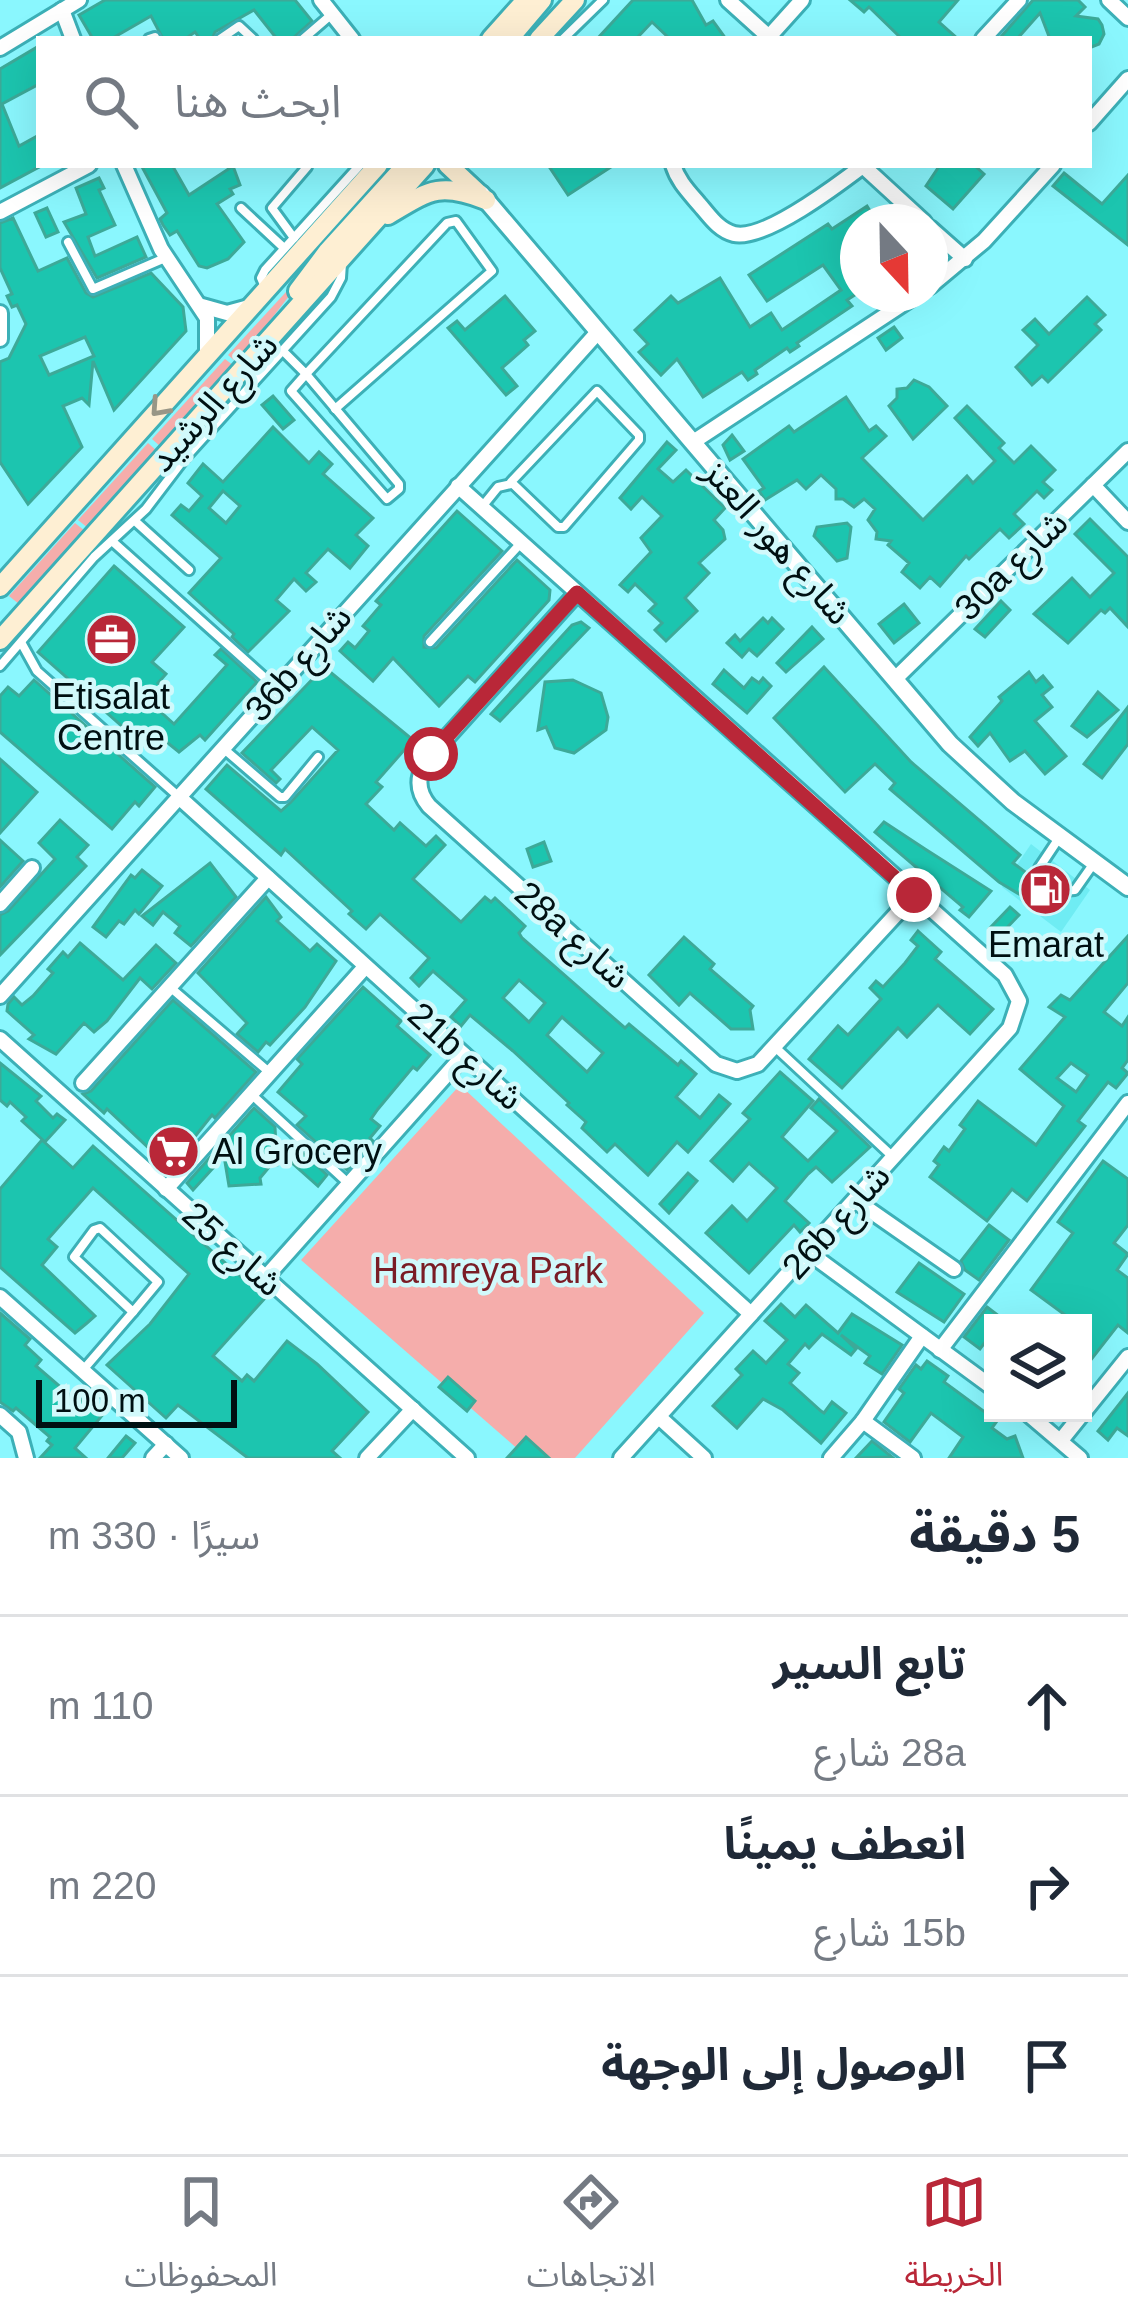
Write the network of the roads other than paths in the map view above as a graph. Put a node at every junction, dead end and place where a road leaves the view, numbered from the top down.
1 (79, 0) edge
2 (320, 0) edge
3 (526, 0) edge
4 (542, 0) edge
5 (574, 0) edge
6 (602, 0) edge
7 (728, 0) edge
8 (802, 0) edge
9 (1018, 0) edge
10 (1109, 0) edge
11 (62, 10) junction
12 (332, 14) junction
13 (1128, 18) edge
14 (72, 36) edge
15 (224, 36) edge
16 (250, 36) edge
17 (306, 36) edge
18 (350, 36) edge
19 (494, 36) edge
20 (512, 36) edge
21 (542, 36) edge
22 (566, 36) edge
23 (766, 36) edge
24 (770, 36) edge
25 (986, 36) edge
26 (0, 48) edge
27 (1128, 79) edge
28 (1092, 120) edge
29 (83, 168) edge
30 (125, 168) edge
31 (307, 168) edge
32 (357, 168) edge
33 (375, 168) edge
34 (403, 168) edge
35 (422, 168) edge
36 (451, 168) edge
37 (460, 168) edge
38 (471, 168) edge
39 (675, 168) edge
40 (860, 168) edge
41 (865, 168) edge
42 (1050, 168) edge
43 (486, 200) junction
44 (904, 204) edge
45 (241, 208) dead end
46 (0, 212) edge
47 (369, 226) junction
48 (294, 238) junction
49 (68, 242) dead end
50 (948, 244) edge
51 (284, 248) junction
52 (340, 257) junction
53 (166, 258) junction
54 (965, 259) junction
55 (948, 272) edge
56 (266, 290) junction
57 (202, 306) junction
58 (251, 306) junction
59 (891, 312) edge
60 (0, 313) edge
61 (280, 327) junction
62 (598, 332) junction
63 (0, 339) edge
64 (284, 351) junction
65 (206, 355) junction
66 (306, 374) junction
67 (335, 409) junction
68 (693, 442) junction
69 (1128, 451) edge
70 (511, 484) junction
71 (1093, 485) junction
72 (458, 486) junction
73 (482, 508) junction
74 (135, 521) junction
75 (1128, 522) edge
76 (112, 541) junction
77 (521, 543) junction
78 (189, 570) dead end
79 (0, 587) edge
80 (577, 593) junction
81 (0, 640) edge
82 (430, 642) dead end
83 (22, 644) junction
84 (0, 665) edge
85 (895, 679) junction
86 (275, 687) junction
87 (224, 749) junction
88 (318, 757) dead end
89 (180, 798) junction
90 (1060, 837) junction
91 (1095, 862) junction
92 (32, 868) dead end
93 (268, 878) junction
94 (1128, 887) edge
95 (914, 895) junction
96 (0, 904) edge
97 (365, 967) junction
98 (170, 987) junction
99 (0, 996) edge
100 (0, 1039) edge
101 (775, 1047) junction
102 (464, 1055) junction
103 (270, 1073) junction
104 (83, 1083) dead end
105 (251, 1094) junction
106 (1128, 1103) edge
107 (893, 1157) junction
108 (349, 1184) junction
109 (166, 1189) junction
110 (855, 1200) junction
111 (808, 1252) junction
112 (954, 1269) dead end
113 (266, 1277) junction
114 (0, 1298) edge
115 (133, 1312) junction
116 (752, 1314) junction
117 (922, 1336) junction
118 (940, 1349) junction
119 (1128, 1357) edge
120 (82, 1370) junction
121 (984, 1381) edge
122 (412, 1409) junction
123 (0, 1414) edge
124 (658, 1417) junction
125 (863, 1421) junction
126 (1040, 1422) edge
127 (1063, 1439) junction
128 (166, 1444) junction
129 (26, 1458) edge
130 (153, 1458) edge
131 (181, 1458) edge
132 (368, 1458) edge
133 (467, 1458) edge
134 (622, 1458) edge
135 (704, 1458) edge
136 (831, 1458) edge
137 (913, 1458) edge
138 (1080, 1458) edge

1 - 11 street
2 - 12 street
3 - 19 main road
4 - 20 main road
5 - 21 main road
6 - 22 lane
7 - 23 street
8 - 24 street
9 - 25 street
10 - 13 street
11 - 14 street
11 - 26 street
12 - 17 lane
12 - 18 street
15 - 16 lane
27 - 28 street
29 - 46 street
30 - 53 street
31 - 48 lane
32 - 48 lane
33 - 56 main road, شارع الرشيد
34 - 61 main road
35 - 47 main road, شارع الرشيد
36 - 43 main road
37 - 43 street, شارع هور العنز
38 - 43 main road
39 - 40 street
41 - 44 street
42 - 54 street
43 - 47 main road
43 - 62 street, شارع هور العنز
45 - 51 lane
47 - 52 main road, شارع الرشيد
48 - 51 lane
49 - 53 lane
50 - 54 street
51 - 56 lane
52 - 61 main road, شارع الرشيد
52 - 64 lane
53 - 57 street
54 - 55 street
56 - 58 main road, شارع الرشيد
57 - 58 street
57 - 65 street
58 - 65 main road, شارع الرشيد
59 - 68 street
60 - 63 street
61 - 81 main road, شارع الرشيد
62 - 68 street, شارع هور العنز
62 - 72 street, 36b شارع
64 - 66 lane
64 - 74 lane
65 -> 79 main road, شارع الرشيد
66 - 67 lane
66 - 67 lane
66 - 67 lane
68 - 85 street, شارع هور العنز
69 - 71 street, 30a شارع
70 - 70 lane
70 - 73 lane
71 - 75 street
71 - 85 street, 30a شارع
72 - 73 street
72 - 86 street, 36b شارع
73 - 77 street
74 - 76 lane
74 - 78 lane
76 - 83 lane
76 - 86 lane
77 - 80 street
77 - 82 lane
80 - 95 street
80 - 101 street, 28a شارع
83 - 84 lane
83 - 89 lane
85 - 90 street, شارع هور العنز
86 - 87 street, 36b شارع
87 - 88 lane
87 - 89 street, 36b شارع
89 - 93 street, 21b شارع
89 - 99 street, 36b شارع
90 - 91 street, شارع هور العنز
90 - 91 lane
91 - 94 street, شارع هور العنز
92 - 96 street
93 - 97 street, 21b شارع
93 - 98 street
95 - 101 street, 28a شارع
95 - 107 street, 26b شارع
97 - 102 street, 21b شارع
97 - 103 street
98 - 103 lane
98 - 104 street
100 - 109 street, شارع 25
101 - 107 lane
102 - 108 street
102 - 116 street, 21b شارع
103 - 105 street
105 - 108 lane
105 - 109 street
106 - 118 street
107 - 110 street, 26b شارع
108 - 113 street
109 - 113 street, شارع 25
110 - 111 street, 26b شارع
110 - 112 street
111 - 116 street, 26b شارع
111 - 117 street
113 - 122 street, شارع 25
114 - 120 street
115 - 115 lane
115 - 120 lane
116 - 124 street, 26b شارع
117 - 118 street
117 - 125 street
118 - 121 street
119 - 127 street
120 - 128 street
122 - 132 street
122 - 133 street, شارع 25
123 - 129 street
124 - 134 street, 26b شارع
124 - 135 street
125 - 136 street
125 - 137 street
126 - 127 street
127 - 138 street
128 - 130 street
128 - 131 street

